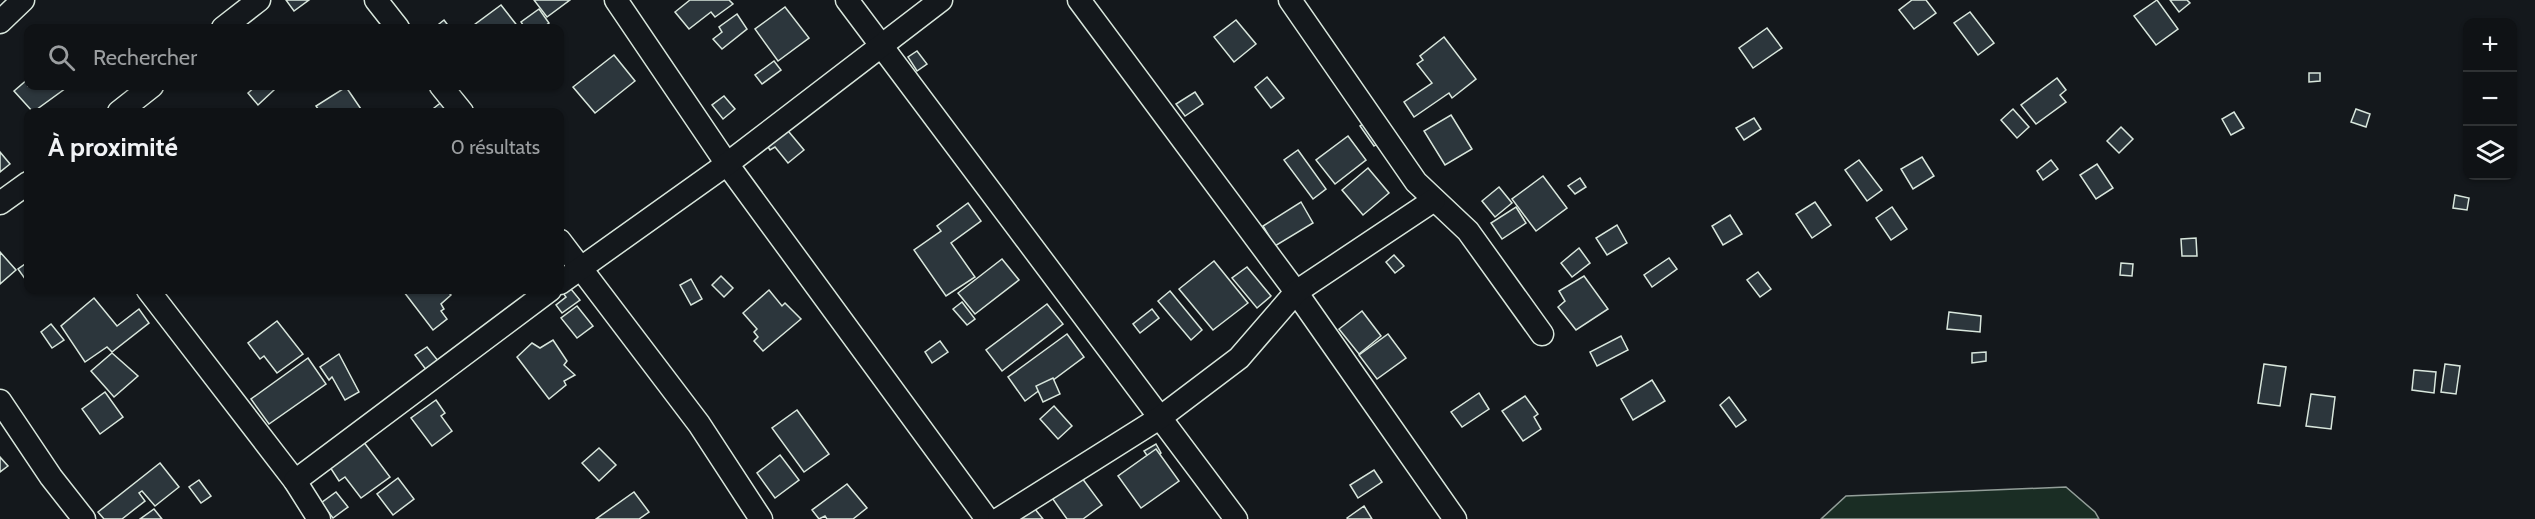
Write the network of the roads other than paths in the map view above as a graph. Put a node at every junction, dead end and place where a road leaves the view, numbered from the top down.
1 (23, 0) edge
2 (259, 0) edge
3 (376, 0) edge
4 (616, 0) edge
5 (848, 0) edge
6 (941, 0) edge
7 (1078, 0) edge
8 (1290, 0) edge
9 (0, 22) edge
10 (228, 24) edge
11 (395, 24) edge
12 (881, 46) junction
13 (147, 90) edge
14 (444, 90) edge
15 (124, 108) edge
16 (459, 108) edge
17 (727, 164) junction
18 (24, 186) edge
19 (1434, 200) junction
20 (0, 203) edge
21 (564, 245) edge
22 (580, 267) junction
23 (564, 280) edge
24 (1296, 292) junction
25 (151, 294) edge
26 (545, 294) edge
27 (1542, 334) dead end
28 (0, 401) edge
29 (1161, 417) junction
30 (295, 481) junction
31 (84, 519) edge
32 (319, 519) edge
33 (761, 519) edge
34 (987, 519) edge
35 (999, 519) edge
36 (1236, 519) edge
37 (1455, 519) edge

1 - 9 street
2 - 10 street
3 - 11 street
4 - 17 street
5 - 12 street
6 - 12 street
7 - 24 street
8 - 19 street
12 - 17 street
12 - 29 street
13 - 15 street
14 - 16 street
17 - 22 street
17 - 34 street
18 - 20 street
19 - 24 street
19 - 27 street
21 - 22 street
22 - 23 street
22 - 33 street
24 - 29 street
24 - 37 street
25 - 30 street
26 - 30 street
28 - 31 street
29 - 35 street
29 - 36 street
30 - 32 street

